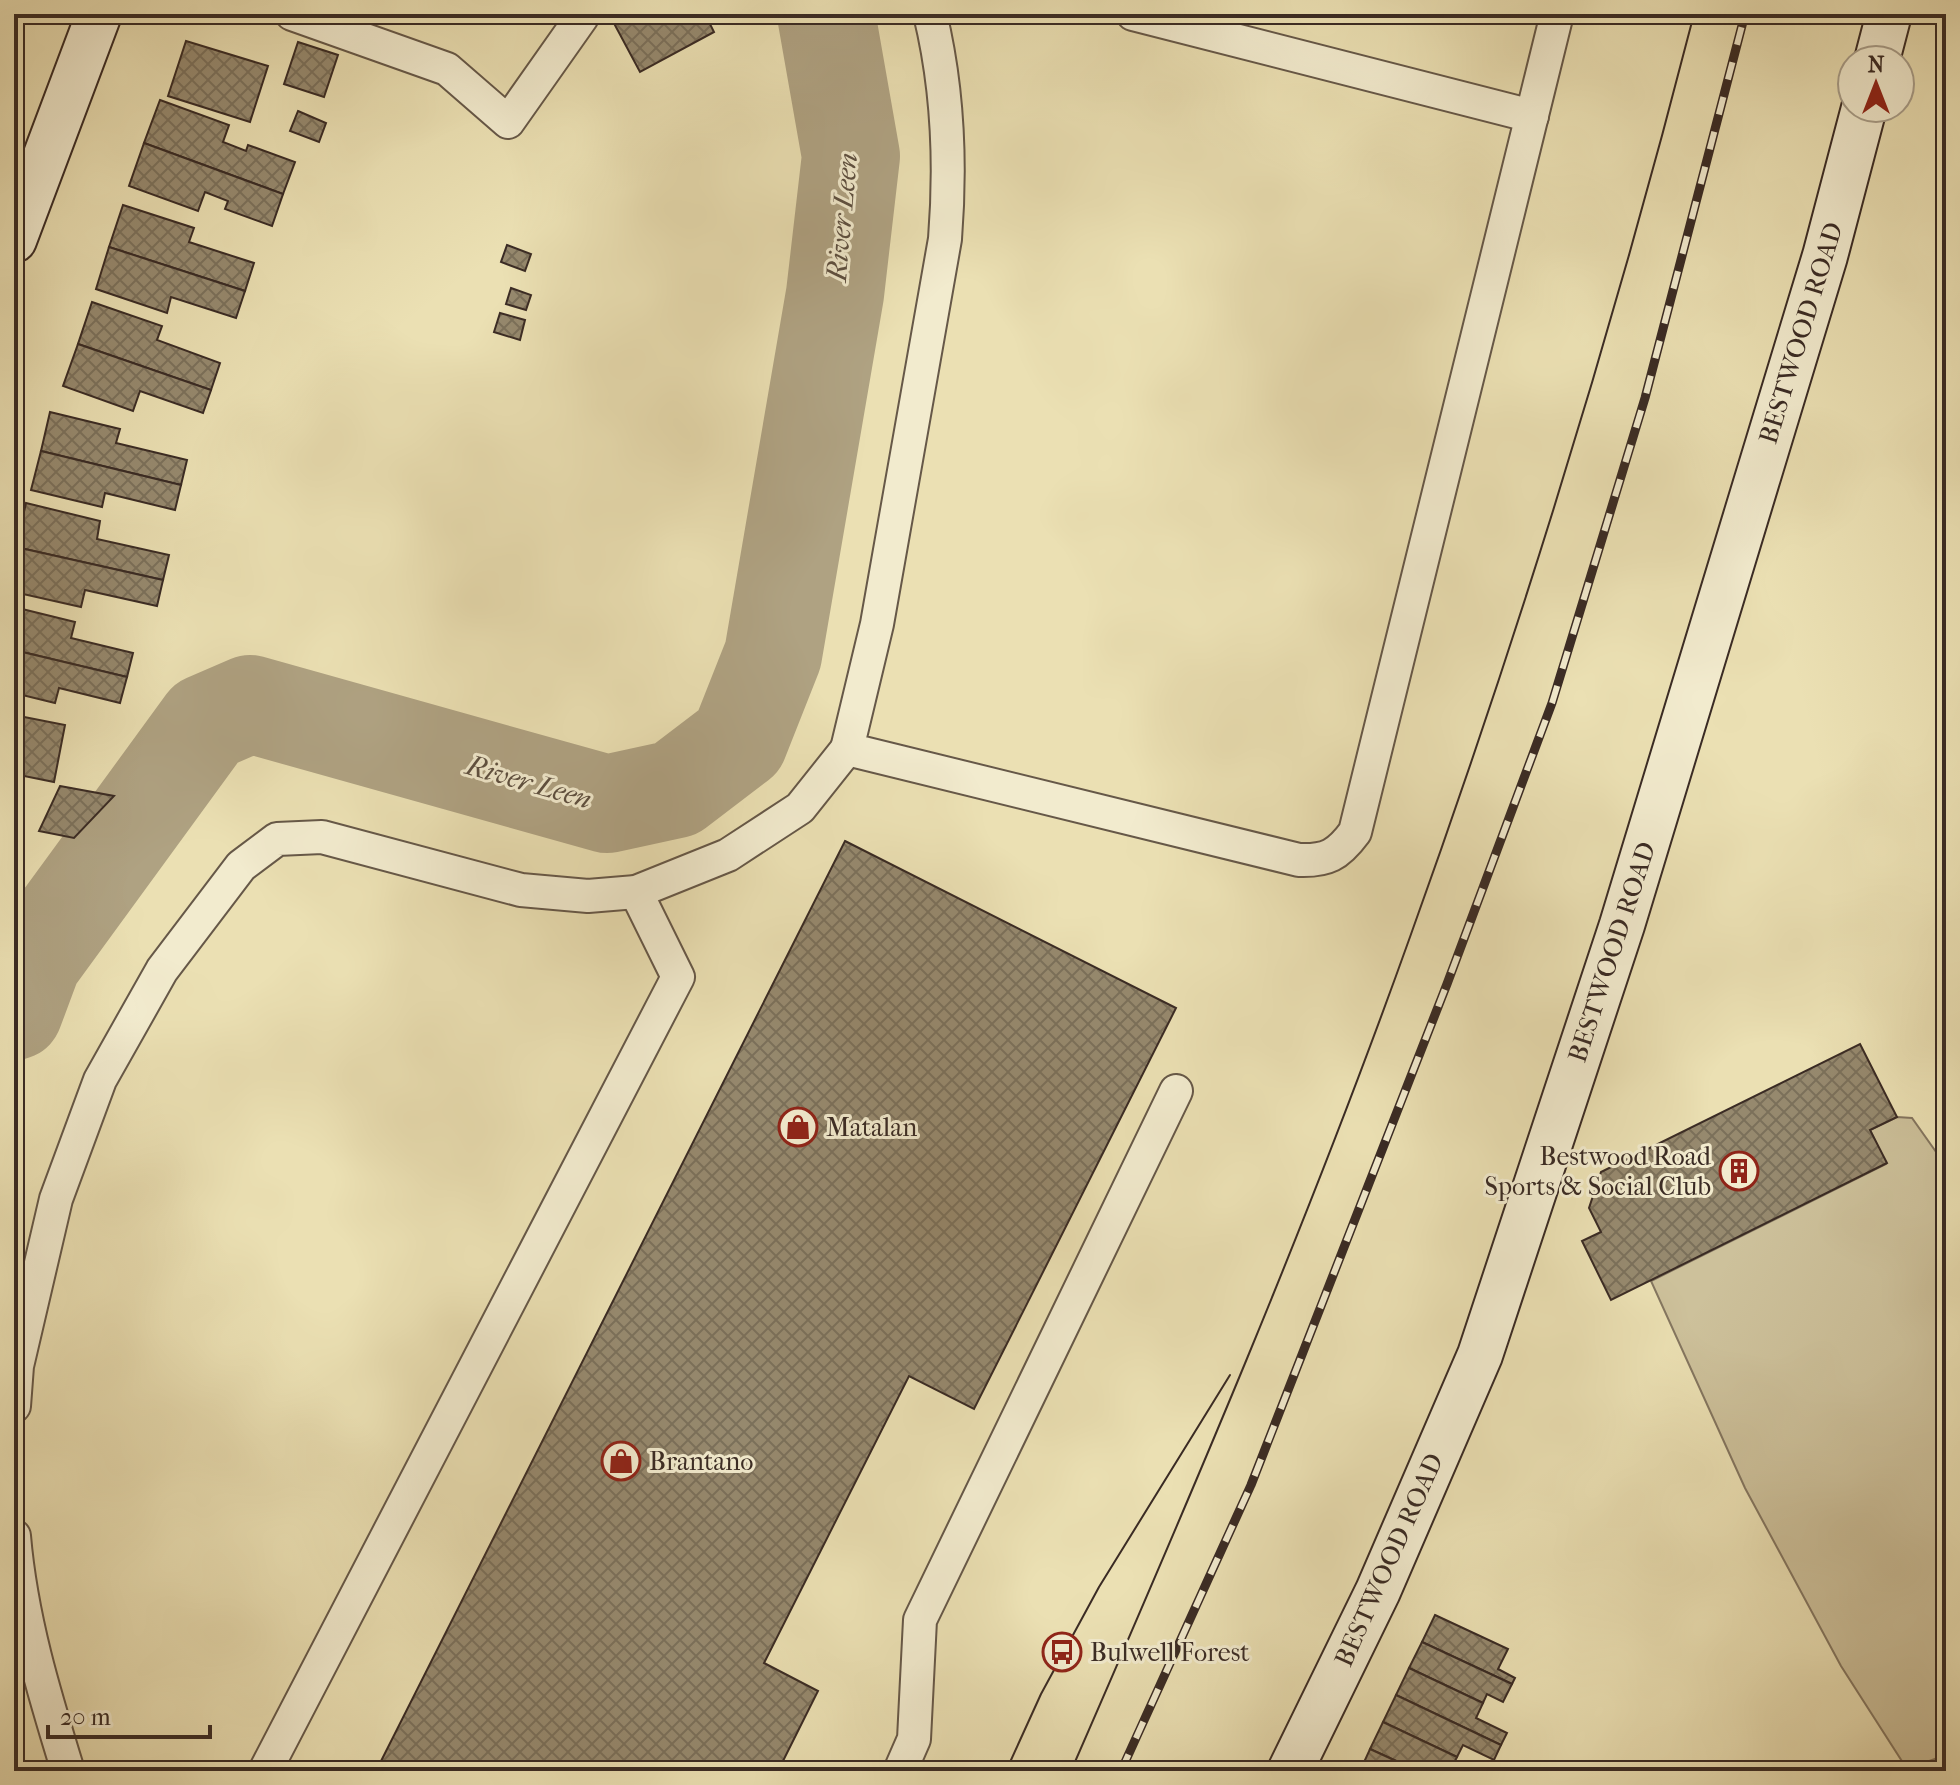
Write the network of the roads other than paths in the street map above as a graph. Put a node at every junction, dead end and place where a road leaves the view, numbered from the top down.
1 (99, 14) edge
2 (292, 14) edge
3 (930, 14) edge
4 (1133, 14) edge
5 (1557, 14) edge
6 (1889, 14) edge
7 (582, 17) dead end
8 (1881, 44) edge
9 (1532, 116) junction
10 (1860, 124) edge
11 (14, 240) edge
12 (847, 749) junction
13 (636, 892) junction
14 (1176, 1091) dead end
15 (14, 1406) edge
16 (14, 1536) edge
17 (68, 1771) edge
18 (265, 1771) edge
19 (900, 1771) edge
20 (1290, 1771) edge

1 - 11 street
2 - 7 lane
3 - 12 lane
4 - 9 lane
5 - 9 lane
6 - 8 street
9 - 12 lane
10 - 20 street, BESTWOOD ROAD
12 - 13 lane
13 - 15 lane
13 - 18 lane
14 - 19 lane
16 - 17 lane

